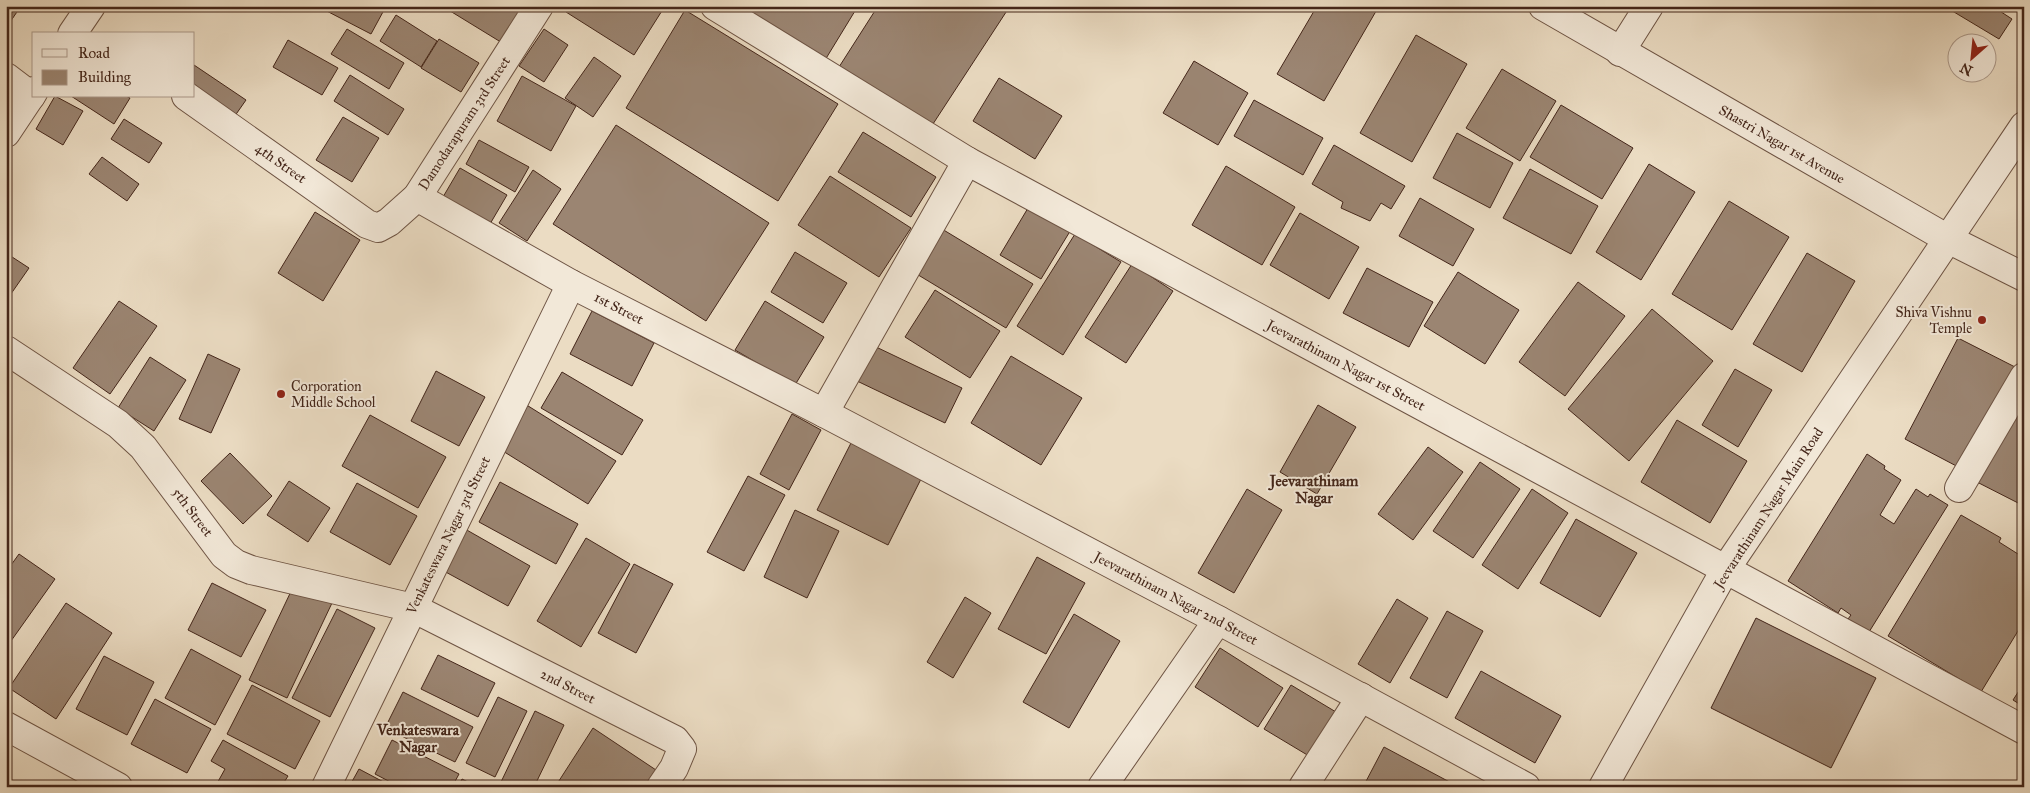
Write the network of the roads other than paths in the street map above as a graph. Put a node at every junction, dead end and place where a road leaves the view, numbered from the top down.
1 (539, 6) edge
2 (715, 6) edge
3 (1543, 6) edge
4 (1649, 6) edge
5 (1580, 16) edge
6 (1620, 52) junction
7 (6, 77) edge
8 (32, 93) edge
9 (189, 98) edge
10 (2024, 126) edge
11 (6, 133) edge
12 (967, 161) junction
13 (417, 197) junction
14 (378, 228) joint
15 (1948, 239) junction
16 (2024, 277) edge
17 (571, 284) junction
18 (6, 350) edge
19 (2024, 377) edge
20 (824, 413) junction
21 (1959, 488) dead end
22 (1725, 570) junction
23 (413, 608) junction
24 (1218, 620) junction
25 (1361, 697) junction
26 (6, 726) edge
27 (2024, 730) edge
28 (118, 787) edge
29 (326, 787) edge
30 (661, 787) edge
31 (1102, 787) edge
32 (1303, 787) edge
33 (1526, 787) edge
34 (1603, 787) edge

1 - 13 street, Damodarapuram 3rd Street
2 - 12 street, Jeevarathinam Nagar 1st Street
3 - 5 street, Shastri Nagar 1st Avenue
4 - 6 street
5 - 6 street, Shastri Nagar 1st Avenue
6 - 15 street, Shastri Nagar 1st Avenue
7 - 8 street
8 - 11 street
9 - 14 street, 4th Street
10 - 15 street, Jeevarathinam Nagar Main Road
12 - 20 street
12 - 22 street, Jeevarathinam Nagar 1st Street
13 - 14 street, Damodarapuram 3rd Street
13 - 17 street, 1st Street
15 - 16 street, Shastri Nagar 1st Avenue
15 - 22 street, Jeevarathinam Nagar Main Road
17 - 20 street, 1st Street
17 - 23 street, Venkateswara Nagar 3rd Street
18 - 23 street, 5th Street
19 - 21 street
20 - 24 street, Jeevarathinam Nagar 2nd Street
22 - 27 street, Jeevarathinam Nagar 1st Street
22 - 34 street, Jeevarathinam Nagar Main Road
23 - 29 street, Venkateswara Nagar 3rd Street
23 - 30 street, 2nd Street
24 - 25 street, Jeevarathinam Nagar 2nd Street
24 - 31 street
25 - 32 street
25 - 33 street, Jeevarathinam Nagar 2nd Street
26 - 28 street

